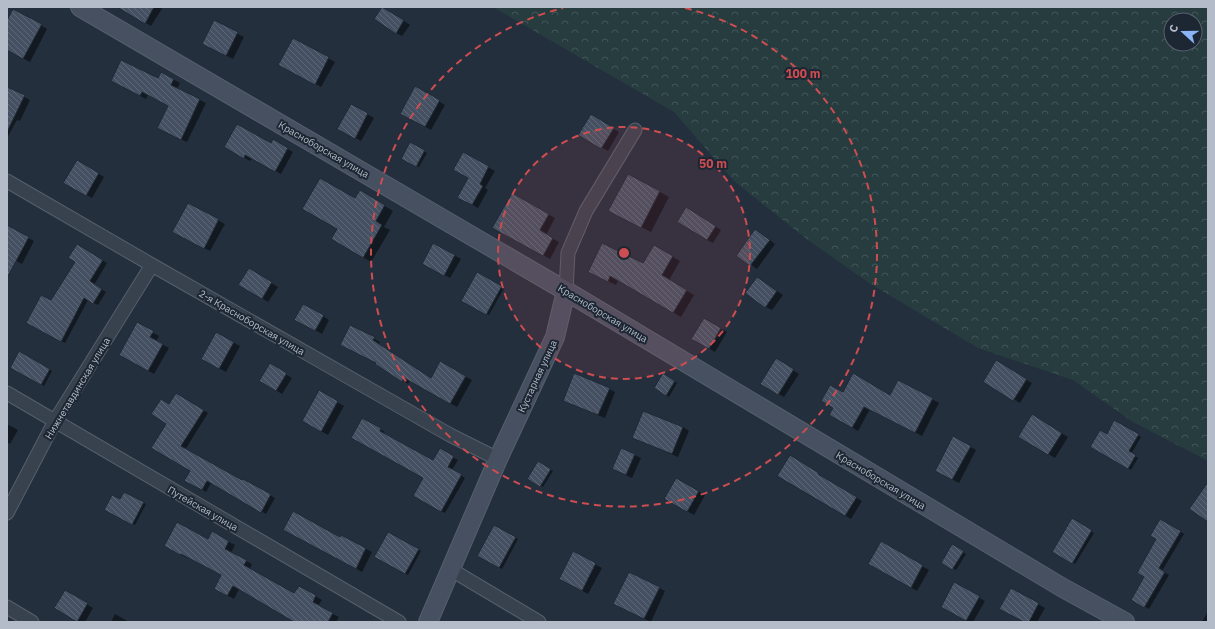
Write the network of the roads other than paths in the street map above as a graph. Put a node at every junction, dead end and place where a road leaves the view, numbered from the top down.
1 (80, 7) edge
2 (635, 130) dead end
3 (7, 181) edge
4 (152, 265) junction
5 (566, 291) junction
6 (7, 393) edge
7 (55, 421) junction
8 (498, 459) junction
9 (7, 513) edge
10 (450, 569) junction
11 (7, 607) edge
12 (32, 622) edge
13 (399, 622) edge
14 (428, 622) edge
15 (538, 622) edge
16 (1125, 622) edge

1 - 5 street, Красноборская улица
2 - 5 street, Кустарная улица
3 - 4 street, 2-я Красноборская улица
4 - 7 street, Нижнетавдинская улица
4 - 8 street, 2-я Красноборская улица
5 - 8 street, Кустарная улица
5 - 16 street, Красноборская улица
6 - 7 street, Путейская улица
7 - 9 street, Нижнетавдинская улица
7 - 13 street, Путейская улица
8 - 10 street, Кустарная улица
10 - 14 street, Кустарная улица
10 - 15 street
11 - 12 street

